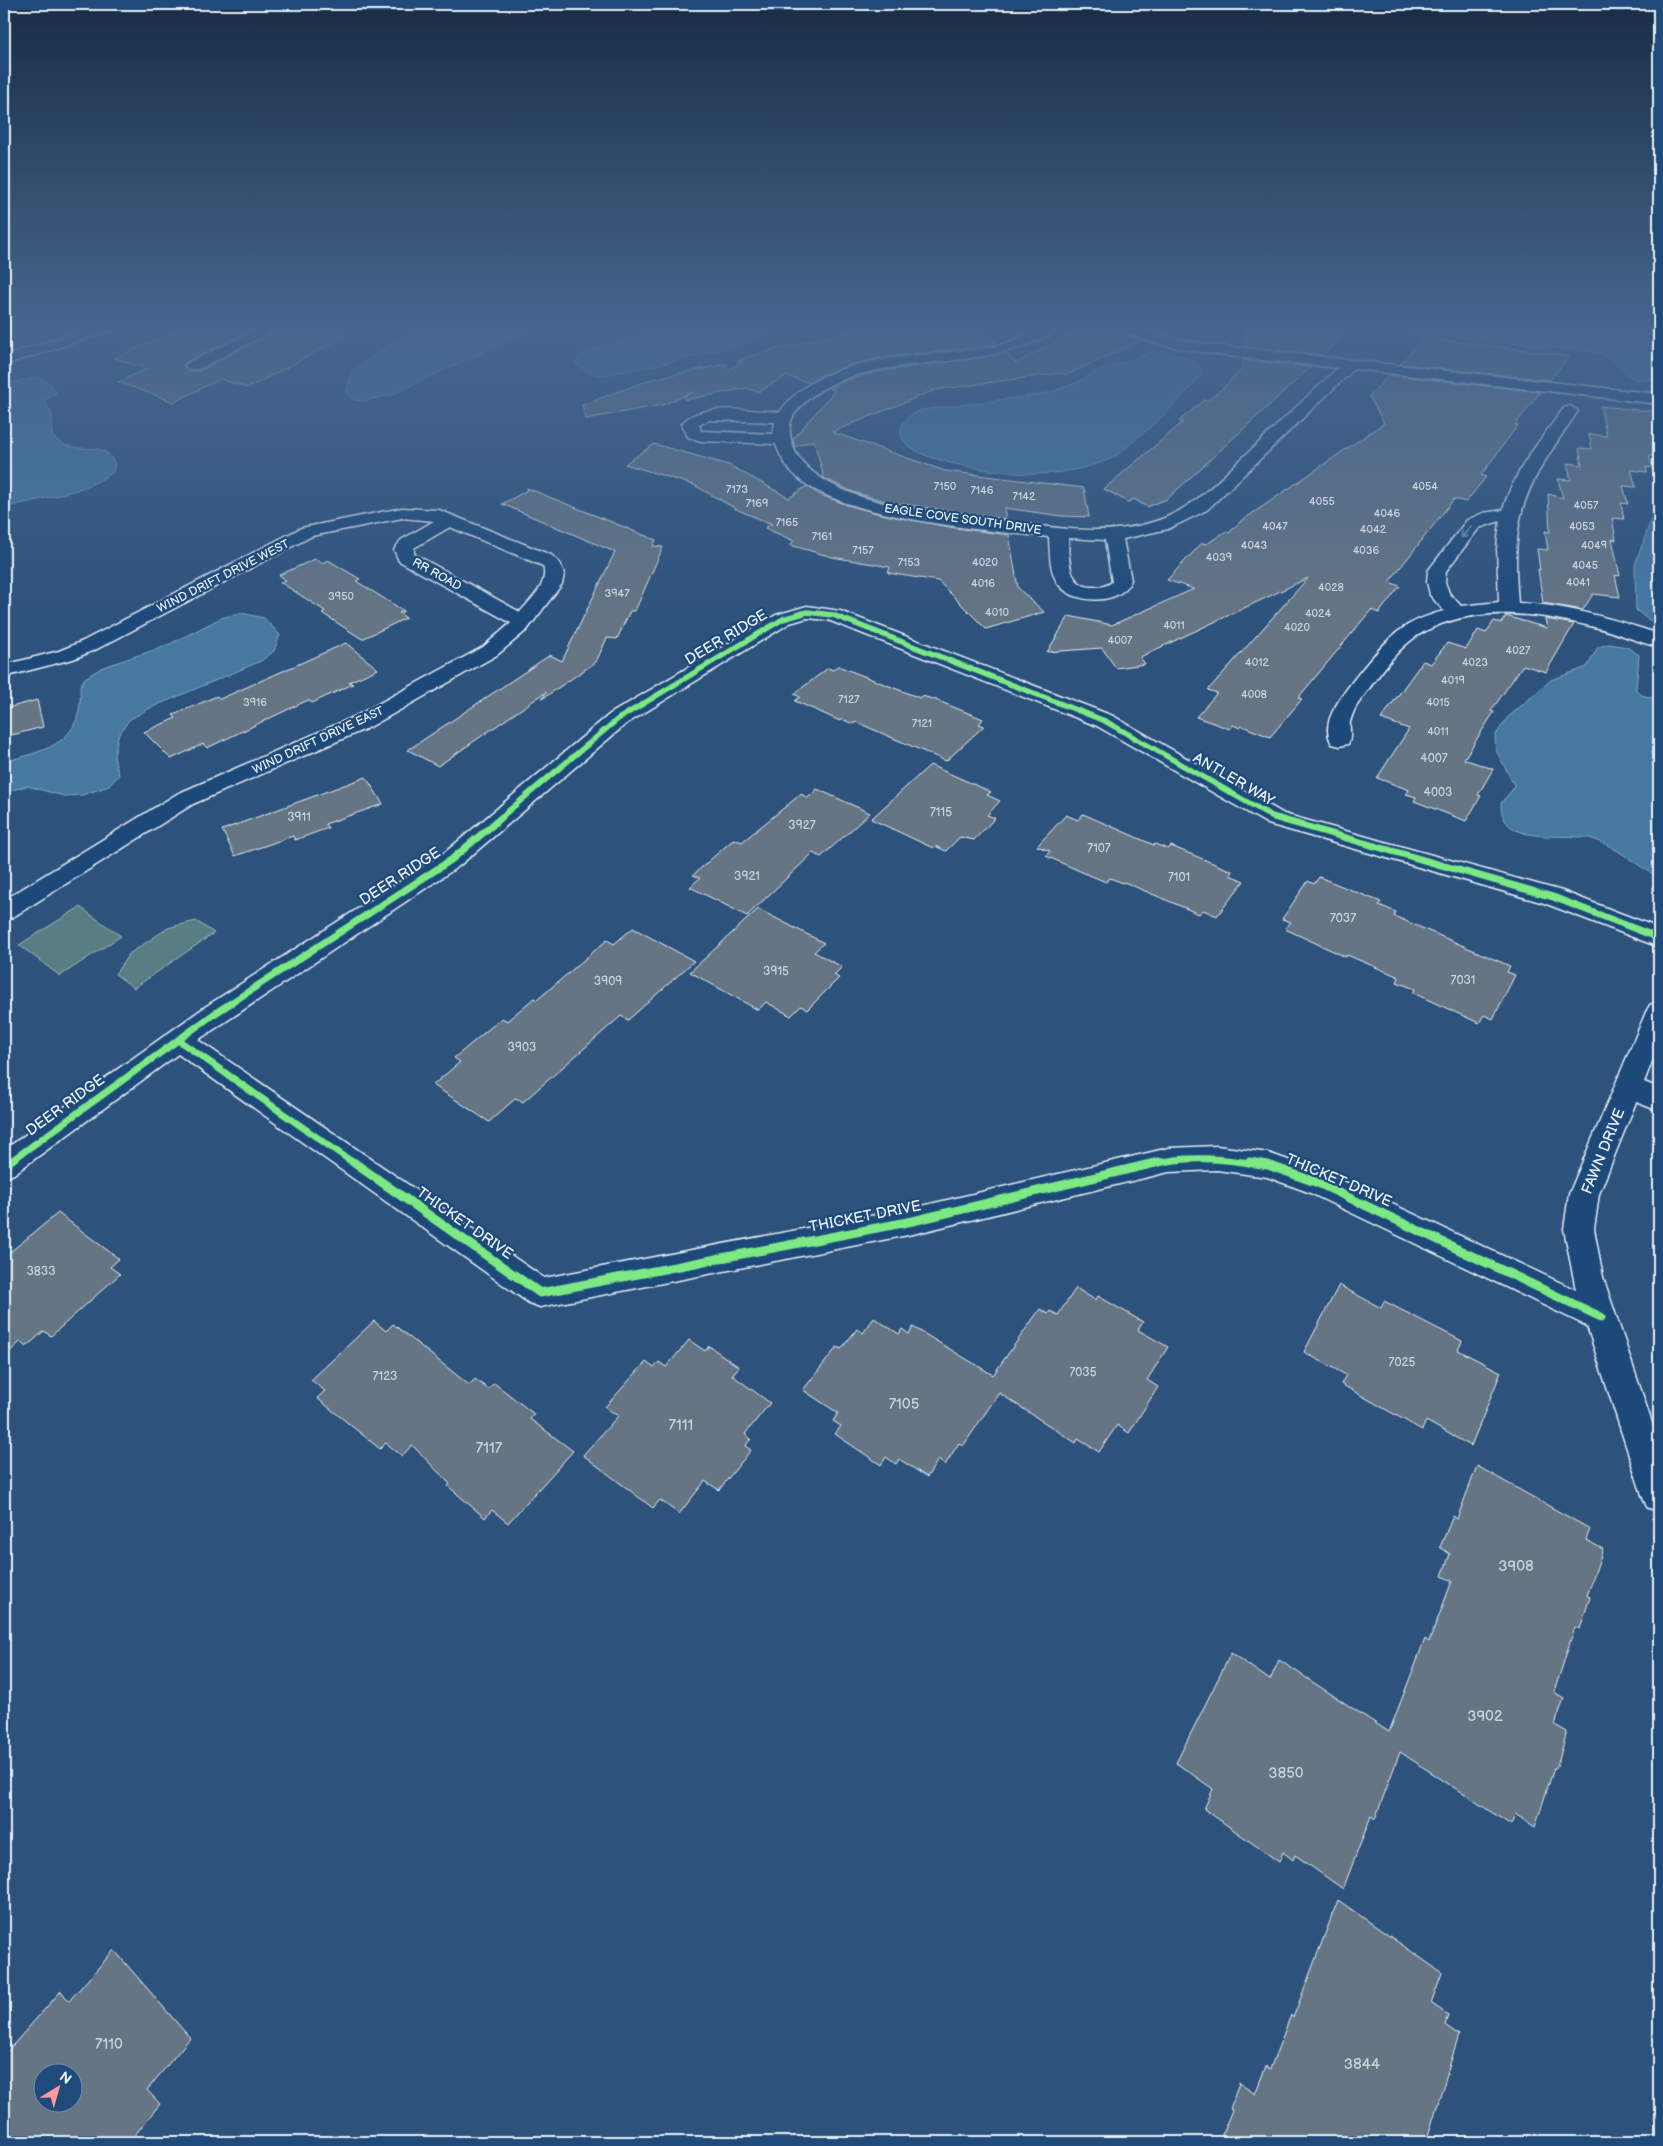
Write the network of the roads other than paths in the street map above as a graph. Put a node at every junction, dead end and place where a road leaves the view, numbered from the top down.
1 (691, 426) edge
2 (783, 426) edge
3 (1285, 426) edge
4 (1559, 426) edge
5 (782, 439) junction
6 (1509, 515) junction
7 (450, 520) junction
8 (1058, 533) junction
9 (1113, 534) junction
10 (1509, 609) junction
11 (809, 612) joint
12 (1458, 614) junction
13 (523, 622) junction
14 (1659, 640) edge
15 (4, 671) edge
16 (1340, 739) dead end
17 (4, 911) edge
18 (1659, 938) edge
19 (1659, 1012) edge
20 (178, 1040) junction
21 (1629, 1087) junction
22 (1659, 1100) edge
23 (4, 1166) edge
24 (1601, 1317) junction
25 (1659, 1495) edge

1 - 5 street
2 - 5 street
3 - 9 street, EAGLE COVE SOUTH DRIVE
4 - 6 street
5 - 8 street, EAGLE COVE SOUTH DRIVE
6 - 10 street
6 -> 12 street
7 - 13 street, WIND DRIFT DRIVE EAST
7 - 13 street, RR ROAD
7 - 15 street, WIND DRIFT DRIVE WEST
8 - 9 street, EAGLE COVE SOUTH DRIVE
8 - 9 street
10 - 12 street
10 - 14 street
11 - 18 street, ANTLER WAY
11 - 20 street, DEER RIDGE
12 - 16 street
13 - 17 street, WIND DRIFT DRIVE EAST
19 - 21 street, FAWN DRIVE
20 - 23 street, DEER RIDGE
20 - 24 street, THICKET DRIVE
21 - 22 street
21 - 24 street, FAWN DRIVE
24 - 25 street, FAWN DRIVE

